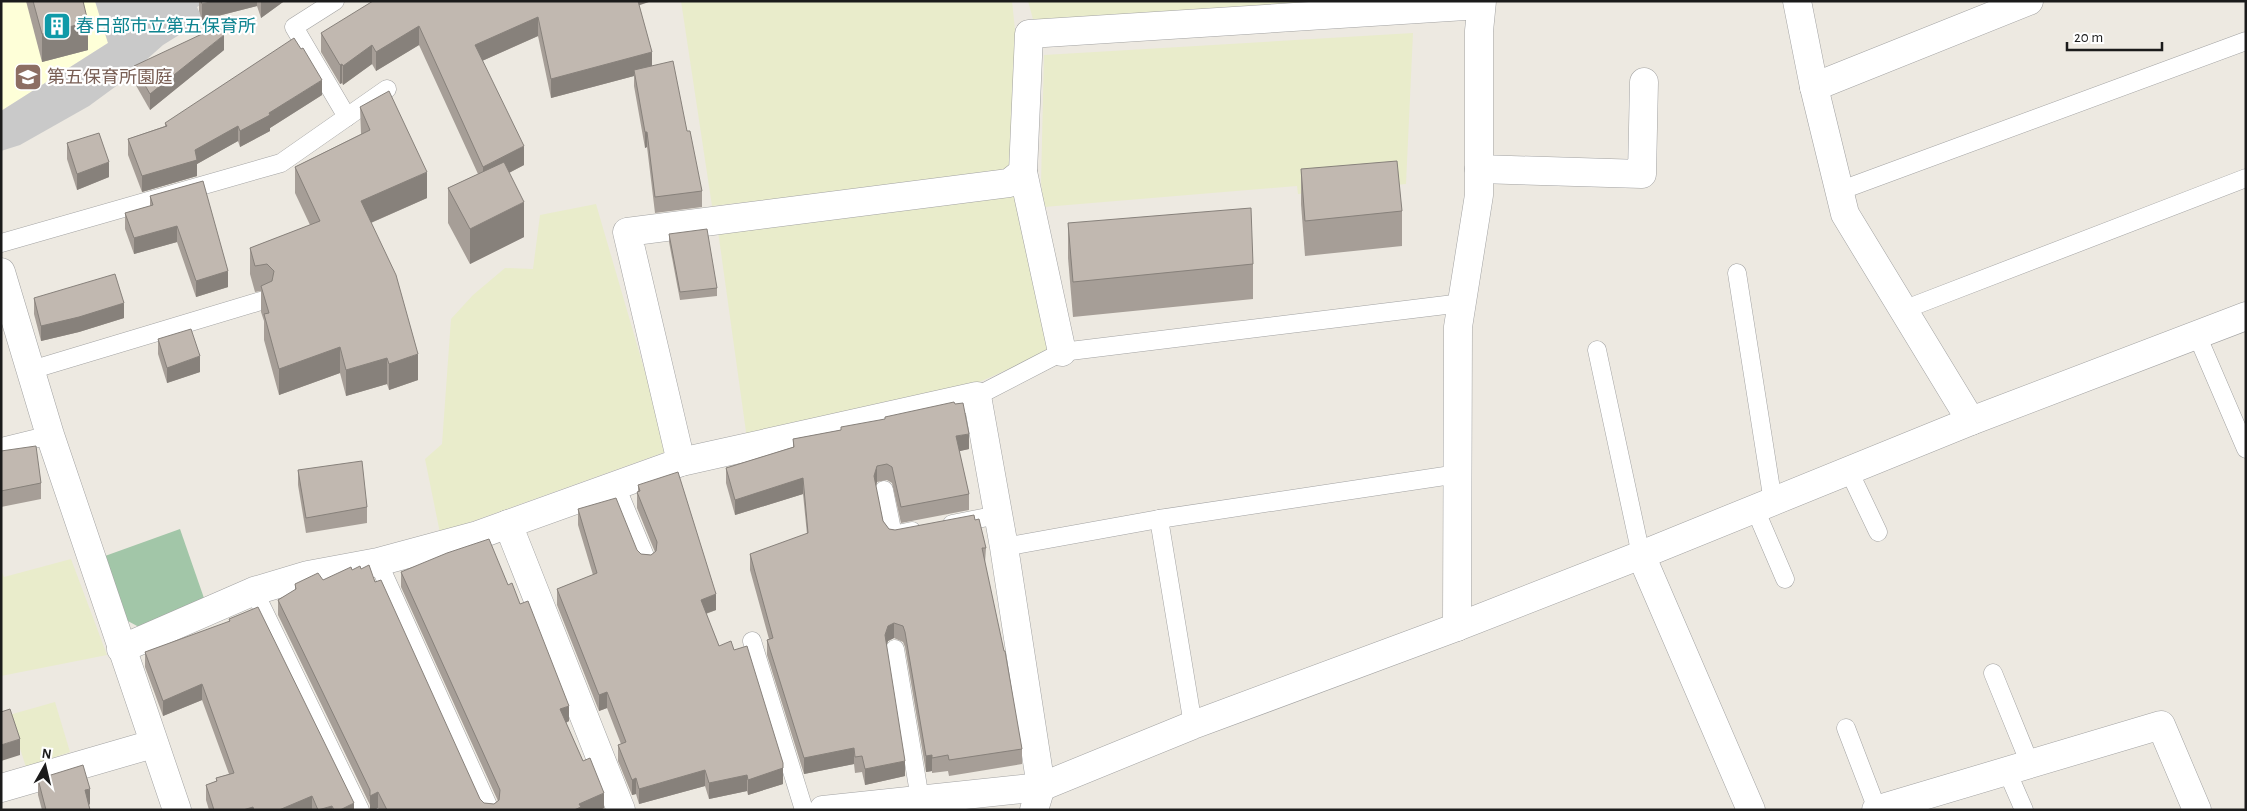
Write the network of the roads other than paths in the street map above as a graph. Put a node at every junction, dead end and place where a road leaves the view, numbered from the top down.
1 (336, 1) edge
2 (1797, 1) edge
3 (2029, 1) edge
4 (1481, 3) edge
5 (2246, 41) edge
6 (1644, 82) dead end
7 (1814, 87) junction
8 (387, 89) dead end
9 (347, 117) junction
10 (1479, 169) junction
11 (1023, 172) junction
12 (2246, 178) edge
13 (1839, 191) junction
14 (1, 243) edge
15 (1, 272) edge
16 (1737, 272) dead end
17 (264, 300) edge
18 (1462, 303) junction
19 (1903, 310) junction
20 (2246, 316) edge
21 (2197, 335) junction
22 (1597, 350) dead end
23 (1062, 352) junction
24 (31, 370) junction
25 (977, 396) junction
26 (1971, 421) junction
27 (50, 435) junction
28 (2245, 445) edge
29 (1, 447) edge
30 (681, 462) junction
31 (1849, 471) junction
32 (1458, 474) junction
33 (616, 486) junction
34 (884, 490) dead end
35 (1764, 506) junction
36 (998, 515) junction
37 (1159, 519) junction
38 (508, 524) junction
39 (1878, 532) dead end
40 (1004, 547) junction
41 (1642, 556) junction
42 (647, 561) edge
43 (378, 562) junction
44 (1785, 579) dead end
45 (254, 592) junction
46 (1457, 627) junction
47 (752, 641) dead end
48 (121, 649) junction
49 (895, 649) dead end
50 (1993, 673) dead end
51 (1193, 725) junction
52 (1846, 728) dead end
53 (153, 744) junction
54 (2019, 768) junction
55 (1, 788) edge
56 (1037, 798) edge
57 (920, 799) junction
58 (177, 810) edge
59 (360, 810) edge
60 (490, 810) edge
61 (621, 810) edge
62 (804, 810) edge
63 (823, 810) edge
64 (1751, 810) edge
65 (1876, 810) edge
66 (2024, 810) edge
67 (2197, 810) edge

1 - 9 lane
2 - 7 street
3 - 7 street
4 - 10 street
4 - 11 street
5 - 13 lane
6 - 10 street
7 - 13 street
8 - 9 lane
9 - 14 lane
10 - 18 street
11 - 23 street
11 - 30 street
12 - 19 lane
13 - 19 street
15 - 24 street
16 - 35 lane
17 - 24 lane
18 - 23 lane
18 - 32 street
19 - 26 street
20 - 21 street
21 - 26 street
21 - 28 lane
22 - 41 lane
23 - 25 lane
24 - 27 street
25 - 30 street
25 - 36 street
26 - 31 street
27 - 29 lane
27 - 48 street
30 - 33 street
31 - 35 street
31 - 39 lane
32 - 37 lane
32 - 46 street
33 - 38 street
33 - 42 lane
34 - 36 lane
35 - 41 street
35 - 44 lane
36 - 40 street
37 - 40 lane
37 - 51 lane
38 - 43 street
38 - 61 street
40 - 56 street
41 - 46 street
41 - 64 street
43 - 45 street
43 - 60 lane
45 - 48 street
45 - 59 lane
46 - 51 street
47 - 62 lane
48 - 53 street
49 - 57 lane
50 - 54 lane
51 - 56 street
52 - 65 lane
53 - 55 street
53 - 58 street
54 - 65 street
54 - 66 lane
54 - 67 street
56 - 57 street
57 - 63 street

